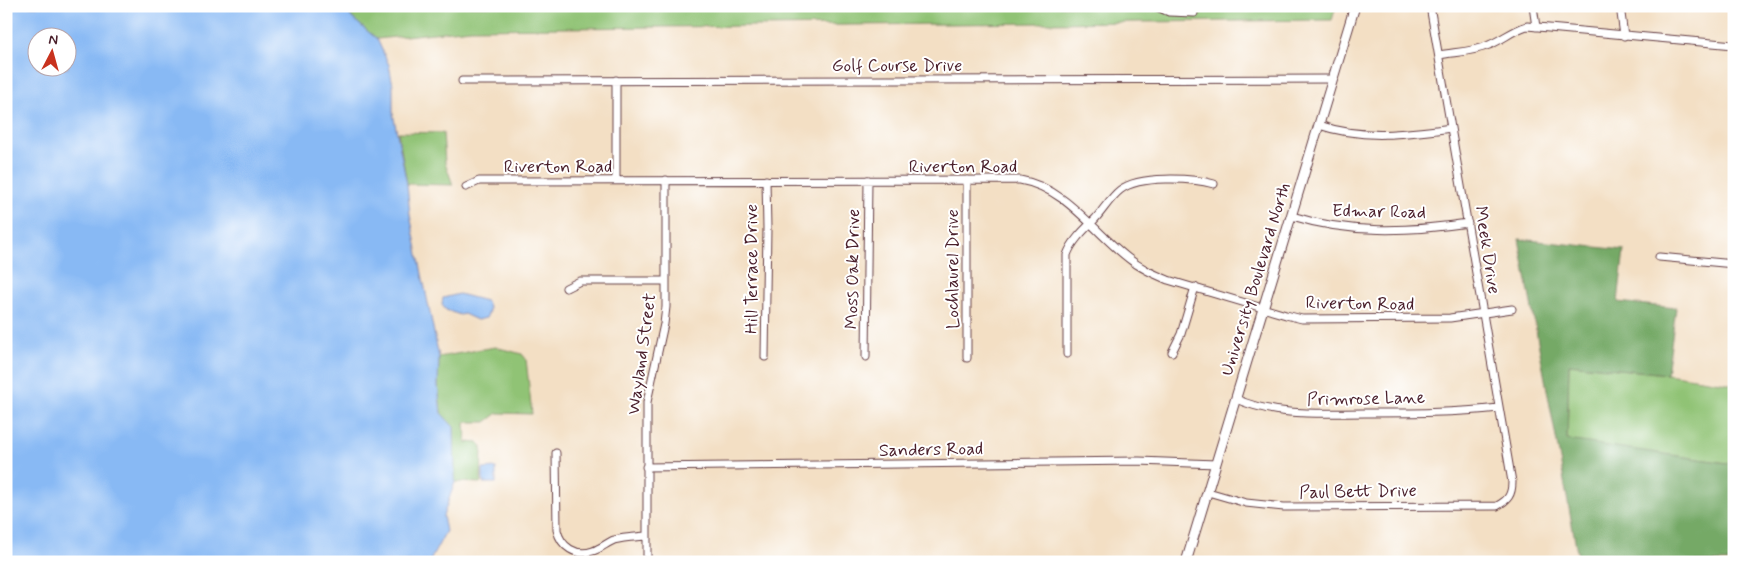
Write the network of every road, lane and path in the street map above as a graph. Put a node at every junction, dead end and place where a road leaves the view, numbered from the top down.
1 (1155, 6) edge
2 (1355, 6) edge
3 (1430, 6) edge
4 (1533, 6) edge
5 (1620, 6) edge
6 (1194, 13) dead end
7 (1536, 27) junction
8 (1624, 36) junction
9 (1734, 45) edge
10 (1438, 55) junction
11 (1333, 79) junction
12 (616, 80) junction
13 (462, 81) dead end
14 (1319, 125) junction
15 (1451, 128) junction
16 (666, 180) junction
17 (766, 180) junction
18 (868, 180) junction
19 (968, 180) junction
20 (616, 181) junction
21 (1214, 184) dead end
22 (466, 188) dead end
23 (1292, 216) junction
24 (1468, 223) junction
25 (1090, 224) junction
26 (1659, 257) dead end
27 (1734, 264) edge
28 (666, 281) junction
29 (566, 288) dead end
30 (1195, 288) junction
31 (1264, 307) junction
32 (1512, 309) dead end
33 (1483, 314) junction
34 (1172, 352) dead end
35 (1067, 354) dead end
36 (765, 357) dead end
37 (866, 357) dead end
38 (967, 358) dead end
39 (1236, 399) junction
40 (1500, 408) junction
41 (556, 453) dead end
42 (1216, 464) junction
43 (646, 467) junction
44 (1208, 492) junction
45 (1508, 498) joint
46 (646, 536) junction
47 (647, 562) edge
48 (1186, 562) edge

1 - 6 street
2 - 11 street, University Boulevard North
3 - 10 street, Meek Drive
4 - 7 street
5 - 8 street
7 - 8 street
7 - 10 street
8 - 9 street
10 - 15 street, Meek Drive
11 - 12 street, Golf Course Drive
11 - 14 street, University Boulevard North
12 - 13 street, Golf Course Drive
12 - 20 street
14 - 15 street
14 - 23 street, University Boulevard North
15 - 24 street, Meek Drive
16 - 17 street, Riverton Road
16 - 20 street, Riverton Road
16 - 28 street, Wayland Street
17 - 18 street, Riverton Road
17 - 36 street, Hill Terrace Drive
18 - 19 street, Riverton Road
18 - 37 street, Moss Oak Drive
19 - 25 street, Riverton Road
19 - 38 street, Lochlaurel Drive
20 - 22 street, Riverton Road
21 - 25 street
23 - 24 street, Edmar Road
23 - 31 street, University Boulevard North
24 - 33 street, Meek Drive
25 - 30 street, Riverton Road
25 - 35 street
26 - 27 street
28 - 29 street
28 - 43 street, Wayland Street
30 - 31 street, Riverton Road
30 - 34 street
31 - 33 street, Riverton Road
31 - 39 street, University Boulevard North
32 - 33 street, Riverton Road
33 - 40 street, Meek Drive
39 - 40 street, Primrose Lane
39 - 42 street, University Boulevard North
40 - 45 street, Meek Drive
41 - 46 street
42 - 43 street, Sanders Road
42 - 44 street, University Boulevard North
43 - 46 street, Wayland Street
44 - 45 street, Paul Bett Drive
44 - 48 street, University Boulevard North
46 - 47 street, Wayland Street

